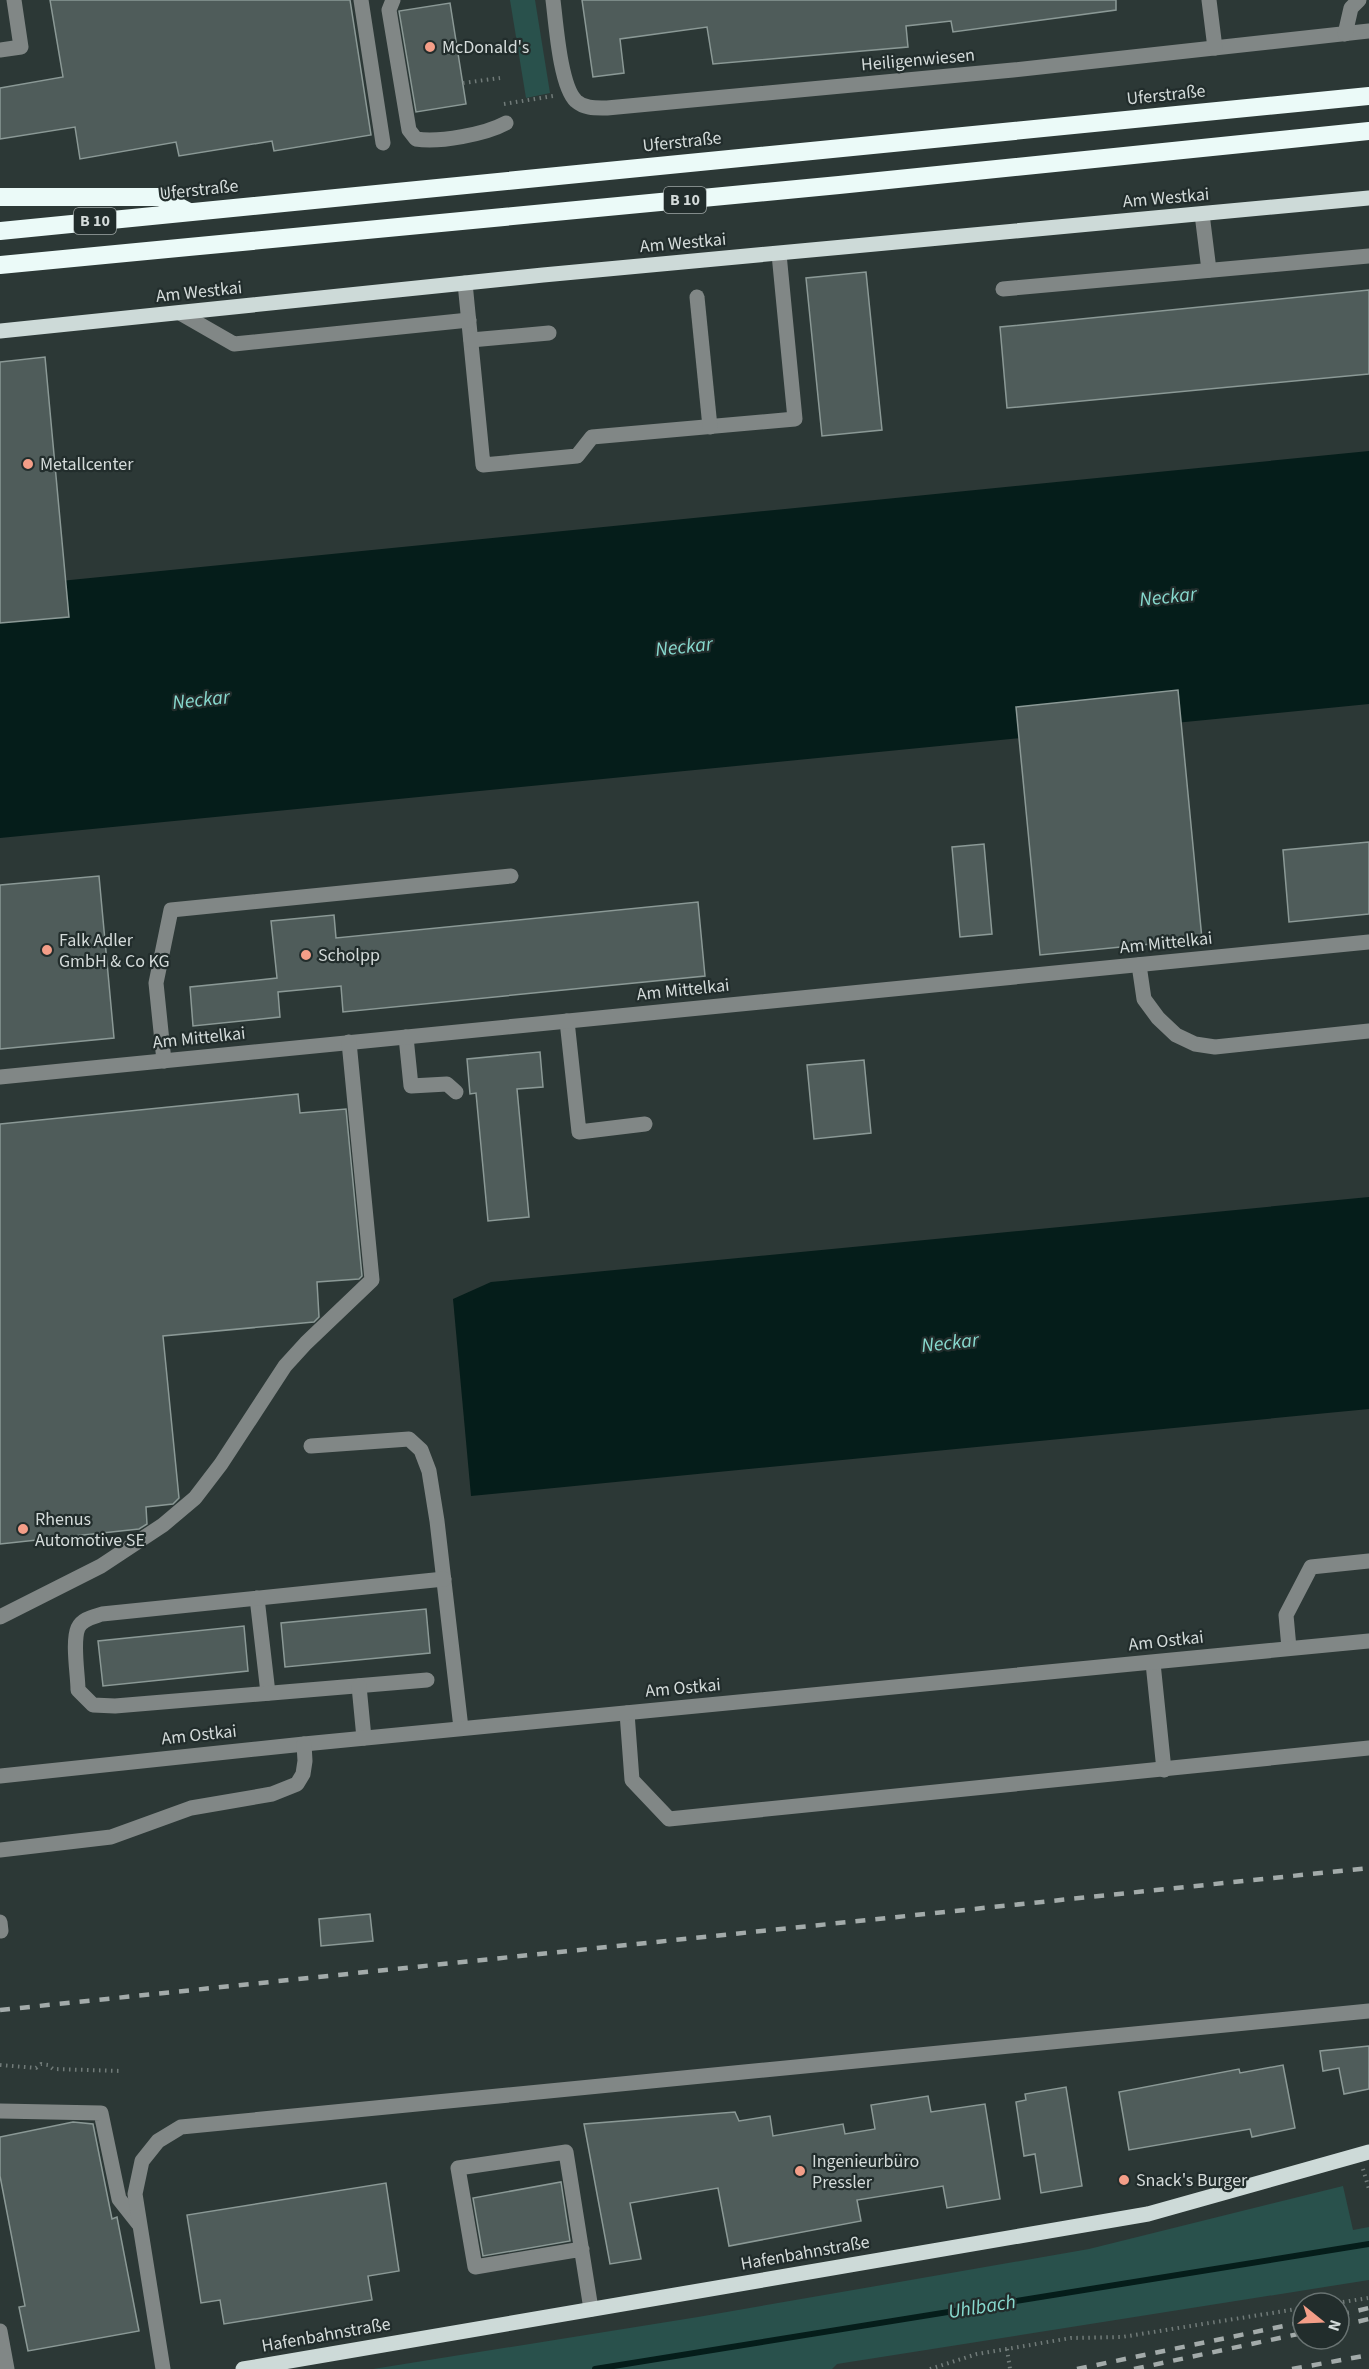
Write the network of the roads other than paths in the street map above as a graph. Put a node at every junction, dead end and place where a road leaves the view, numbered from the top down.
1 (361, 0) edge
2 (393, 0) edge
3 (553, 0) edge
4 (1209, 0) edge
5 (1359, 0) edge
6 (9, 4) edge
7 (1369, 31) edge
8 (1345, 34) junction
9 (1215, 48) junction
10 (0, 51) edge
11 (1369, 96) edge
12 (506, 123) dead end
13 (1369, 131) edge
14 (383, 143) dead end
15 (0, 197) edge
16 (1369, 198) edge
17 (189, 212) junction
18 (1202, 214) junction
19 (0, 231) edge
20 (779, 254) junction
21 (1369, 256) edge
22 (0, 265) edge
23 (1209, 270) junction
24 (465, 283) junction
25 (1002, 289) dead end
26 (697, 297) dead end
27 (180, 313) junction
28 (469, 320) junction
29 (0, 331) edge
30 (549, 333) dead end
31 (471, 340) junction
32 (710, 427) junction
33 (511, 876) dead end
34 (1369, 942) edge
35 (1139, 965) junction
36 (567, 1021) junction
37 (1369, 1031) edge
38 (406, 1037) junction
39 (349, 1042) junction
40 (164, 1061) junction
41 (0, 1077) edge
42 (456, 1092) dead end
43 (645, 1124) dead end
44 (311, 1446) dead end
45 (1369, 1561) edge
46 (444, 1579) junction
47 (256, 1598) junction
48 (0, 1617) edge
49 (1369, 1641) edge
50 (1289, 1648) junction
51 (1153, 1663) junction
52 (427, 1680) dead end
53 (359, 1686) junction
54 (268, 1693) junction
55 (627, 1713) junction
56 (462, 1728) junction
57 (364, 1738) junction
58 (304, 1744) junction
59 (1369, 1748) edge
60 (1164, 1770) junction
61 (0, 1776) edge
62 (0, 1850) edge
63 (1369, 2011) edge
64 (0, 2112) edge
65 (1369, 2152) edge
66 (140, 2226) junction
67 (582, 2249) junction
68 (591, 2309) junction
69 (0, 2331) edge
70 (7, 2369) edge
71 (163, 2369) edge
72 (243, 2369) edge

1 - 14 street
2 - 12 street
3 - 9 street, Heiligenwiesen
4 - 9 street
5 - 8 street
6 - 10 street
7 - 8 street, Heiligenwiesen
8 - 9 street, Heiligenwiesen
11 - 17 highway, Uferstraße / B 10
13 - 22 highway, B 10
15 - 17 highway, B 10
16 - 18 main road, Am Westkai
17 - 19 highway, Uferstraße / B 10
18 - 20 main road, Am Westkai
18 - 23 street
20 - 24 main road, Am Westkai
20 - 32 street
21 - 23 street
23 - 25 street
24 - 27 main road, Am Westkai
24 - 28 street
26 - 32 street
27 - 28 street
27 - 29 main road, Am Westkai
28 - 31 street
30 - 31 street
31 - 32 street
33 - 40 street
34 - 35 street, Am Mittelkai
35 - 36 street, Am Mittelkai
35 - 37 street
36 - 38 street, Am Mittelkai
36 - 43 street
38 - 39 street, Am Mittelkai
38 - 42 street
39 - 40 street, Am Mittelkai
39 - 48 street
40 - 41 street, Am Mittelkai
44 - 46 street
45 - 50 street
46 - 47 street
46 - 56 street
47 - 54 street
47 - 54 street
49 - 50 street, Am Ostkai
50 - 51 street, Am Ostkai
51 - 55 street, Am Ostkai
51 - 60 street
52 - 53 street
53 - 54 street
53 - 57 street
55 - 56 street, Am Ostkai
55 - 60 street
56 - 57 street, Am Ostkai
57 - 58 street, Am Ostkai
58 - 61 street, Am Ostkai
58 - 62 street
59 - 60 street
63 - 66 street
64 - 66 street
65 - 68 main road, Hafenbahnstraße
66 - 71 street
67 - 67 street
67 - 68 street
68 - 72 main road, Hafenbahnstraße
69 - 70 street

